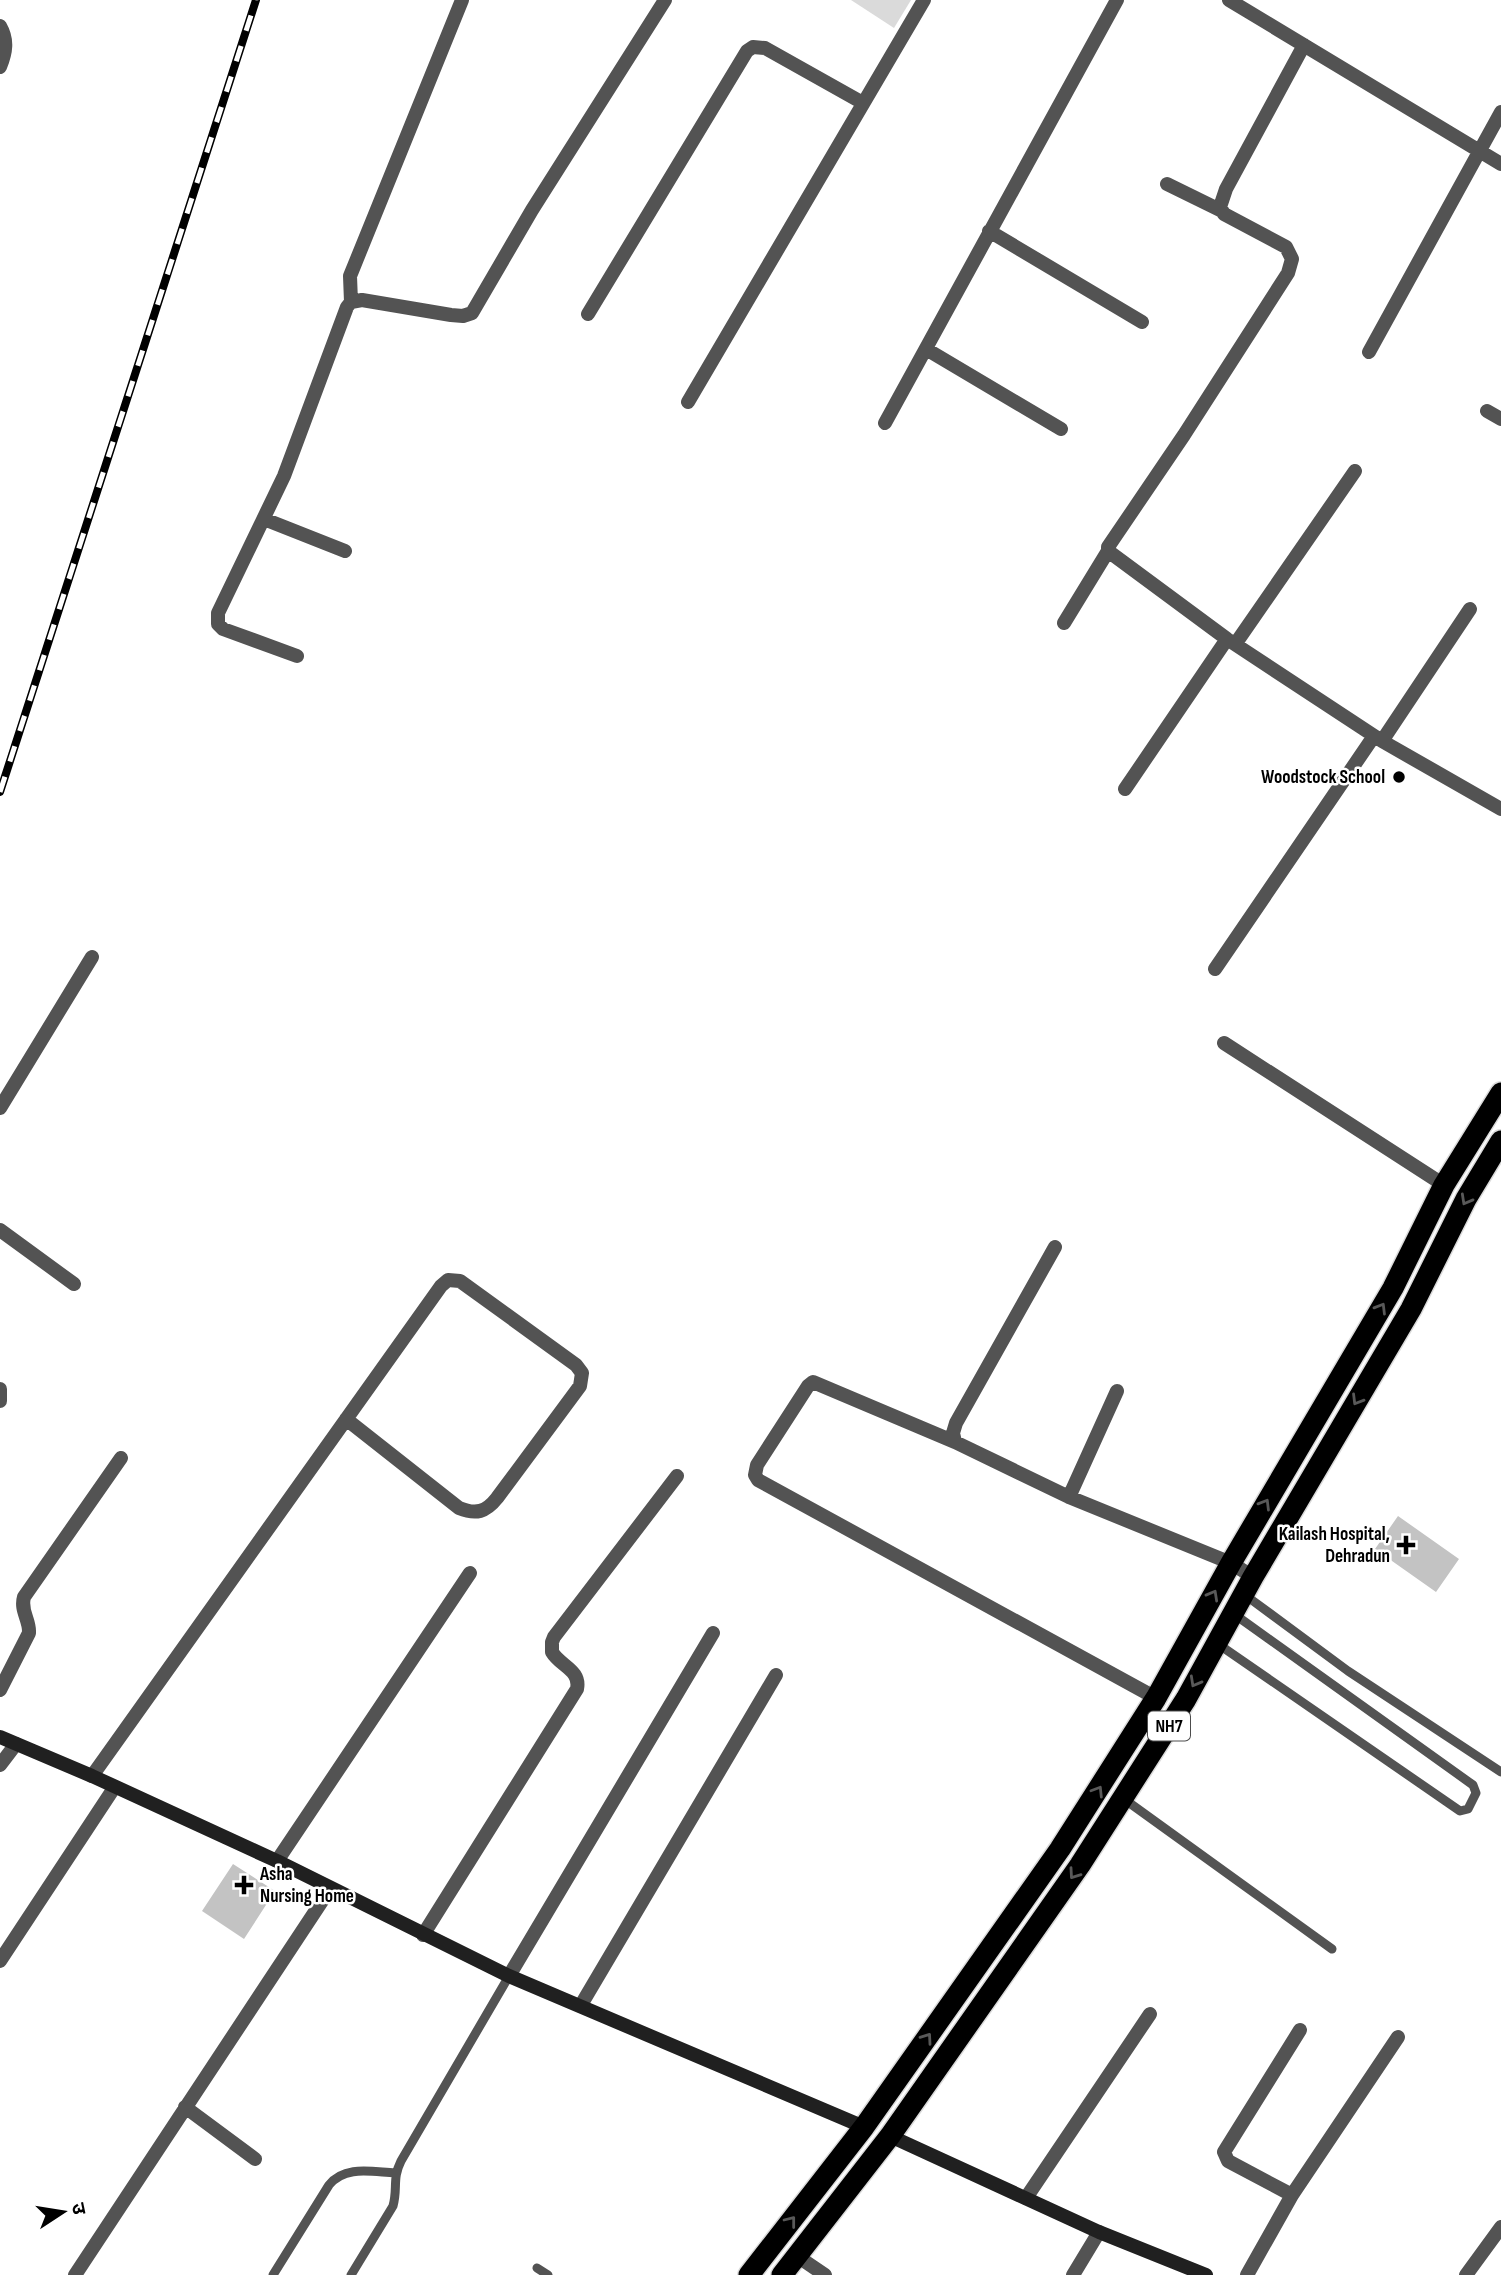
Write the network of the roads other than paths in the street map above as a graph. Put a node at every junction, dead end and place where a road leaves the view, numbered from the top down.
1 (462, 0) edge
2 (665, 0) edge
3 (924, 0) edge
4 (1117, 0) edge
5 (1229, 0) edge
6 (0, 26) edge
7 (1304, 44) junction
8 (0, 67) edge
9 (863, 103) junction
10 (1501, 112) edge
11 (1479, 149) junction
12 (1501, 164) edge
13 (1167, 184) dead end
14 (1220, 210) junction
15 (989, 231) junction
16 (351, 302) junction
17 (588, 314) dead end
18 (1142, 322) dead end
19 (926, 349) junction
20 (1369, 352) dead end
21 (688, 402) dead end
22 (1487, 411) dead end
23 (1501, 419) edge
24 (885, 423) dead end
25 (1061, 429) dead end
26 (1355, 471) dead end
27 (264, 519) junction
28 (345, 551) dead end
29 (1108, 551) junction
30 (1470, 609) dead end
31 (1064, 624) dead end
32 (1232, 641) junction
33 (297, 656) dead end
34 (1378, 738) junction
35 (1125, 789) dead end
36 (1501, 808) edge
37 (92, 957) dead end
38 (1215, 969) dead end
39 (1224, 1043) dead end
40 (1501, 1093) edge
41 (0, 1108) edge
42 (1501, 1141) edge
43 (1444, 1185) junction
44 (0, 1230) edge
45 (1055, 1247) dead end
46 (74, 1284) dead end
47 (0, 1389) edge
48 (1116, 1391) dead end
49 (0, 1401) edge
50 (346, 1419) junction
51 (955, 1442) junction
52 (121, 1458) dead end
53 (677, 1476) dead end
54 (1069, 1497) junction
55 (1231, 1563) junction
56 (470, 1573) dead end
57 (1248, 1585) junction
58 (1233, 1613) junction
59 (713, 1633) dead end
60 (1216, 1643) junction
61 (776, 1675) dead end
62 (0, 1689) edge
63 (1157, 1698) junction
64 (0, 1737) edge
65 (16, 1744) junction
66 (0, 1765) edge
67 (1501, 1772) edge
68 (92, 1776) junction
69 (114, 1788) junction
70 (1123, 1798) junction
71 (276, 1861) junction
72 (330, 1889) junction
73 (423, 1935) junction
74 (1332, 1949) dead end
75 (0, 1961) edge
76 (509, 1976) junction
77 (581, 2005) junction
78 (1150, 2014) dead end
79 (1300, 2030) dead end
80 (1398, 2037) dead end
81 (185, 2107) junction
82 (864, 2127) junction
83 (890, 2136) junction
84 (255, 2159) dead end
85 (395, 2173) junction
86 (1292, 2195) junction
87 (1026, 2198) junction
88 (1501, 2227) edge
89 (1099, 2232) junction
90 (797, 2256) junction
91 (537, 2268) dead end
92 (75, 2275) edge
93 (273, 2275) edge
94 (351, 2275) edge
95 (548, 2275) edge
96 (749, 2275) edge
97 (782, 2275) edge
98 (825, 2275) edge
99 (1073, 2275) edge
100 (1206, 2275) edge
101 (1247, 2275) edge
102 (1466, 2275) edge

1 - 16 street
2 - 16 street
3 - 9 street
4 - 15 street
5 - 7 street
6 - 8 street
7 - 11 street
7 - 14 street
9 - 17 street
9 - 21 street
10 - 11 street
11 - 12 street
11 - 20 street
13 - 14 street
14 - 29 street
15 - 18 street
15 - 19 street
16 - 27 street
19 - 24 street
19 - 25 street
22 - 23 street
26 - 32 street
27 - 28 street
27 - 33 street
29 - 31 street
29 - 32 street
30 - 34 street
32 - 34 street
32 - 35 street
34 - 36 street
34 - 38 street
37 - 41 street
39 - 43 street
40 - 43 highway, NH7
42 -> 57 highway, NH7
55 -> 43 highway, NH7
44 - 46 street
45 - 51 street
47 - 49 street
48 - 54 street
50 - 50 street
50 - 68 street
51 - 54 street
51 - 63 street
52 - 62 street
53 - 73 street
54 - 55 street
55 - 57 street
63 -> 55 highway, NH7
56 - 71 street
57 - 58 highway, NH7
57 - 67 lane
58 - 60 highway, NH7
58 - 60 lane
59 - 76 street
60 -> 70 highway, NH7
61 - 77 street
82 -> 63 highway, NH7
64 - 65 main road
65 - 66 street
65 - 68 main road
68 - 69 main road
69 - 71 main road
69 - 75 street
70 - 74 lane
70 -> 83 highway, NH7
71 - 72 main road
72 - 73 main road
72 - 81 street
73 - 76 main road
76 - 77 main road
76 - 85 lane
77 - 82 main road
78 - 87 street
79 - 86 street
80 - 86 street
81 - 84 street
81 - 92 street
96 -> 82 highway, NH7
83 - 87 main road
83 - 90 highway, NH7
85 - 93 lane
85 - 94 lane
86 - 101 street
87 - 89 main road
88 - 102 street
89 - 99 street
89 - 100 main road
90 - 97 highway, NH7
90 - 98 street
91 - 95 lane

